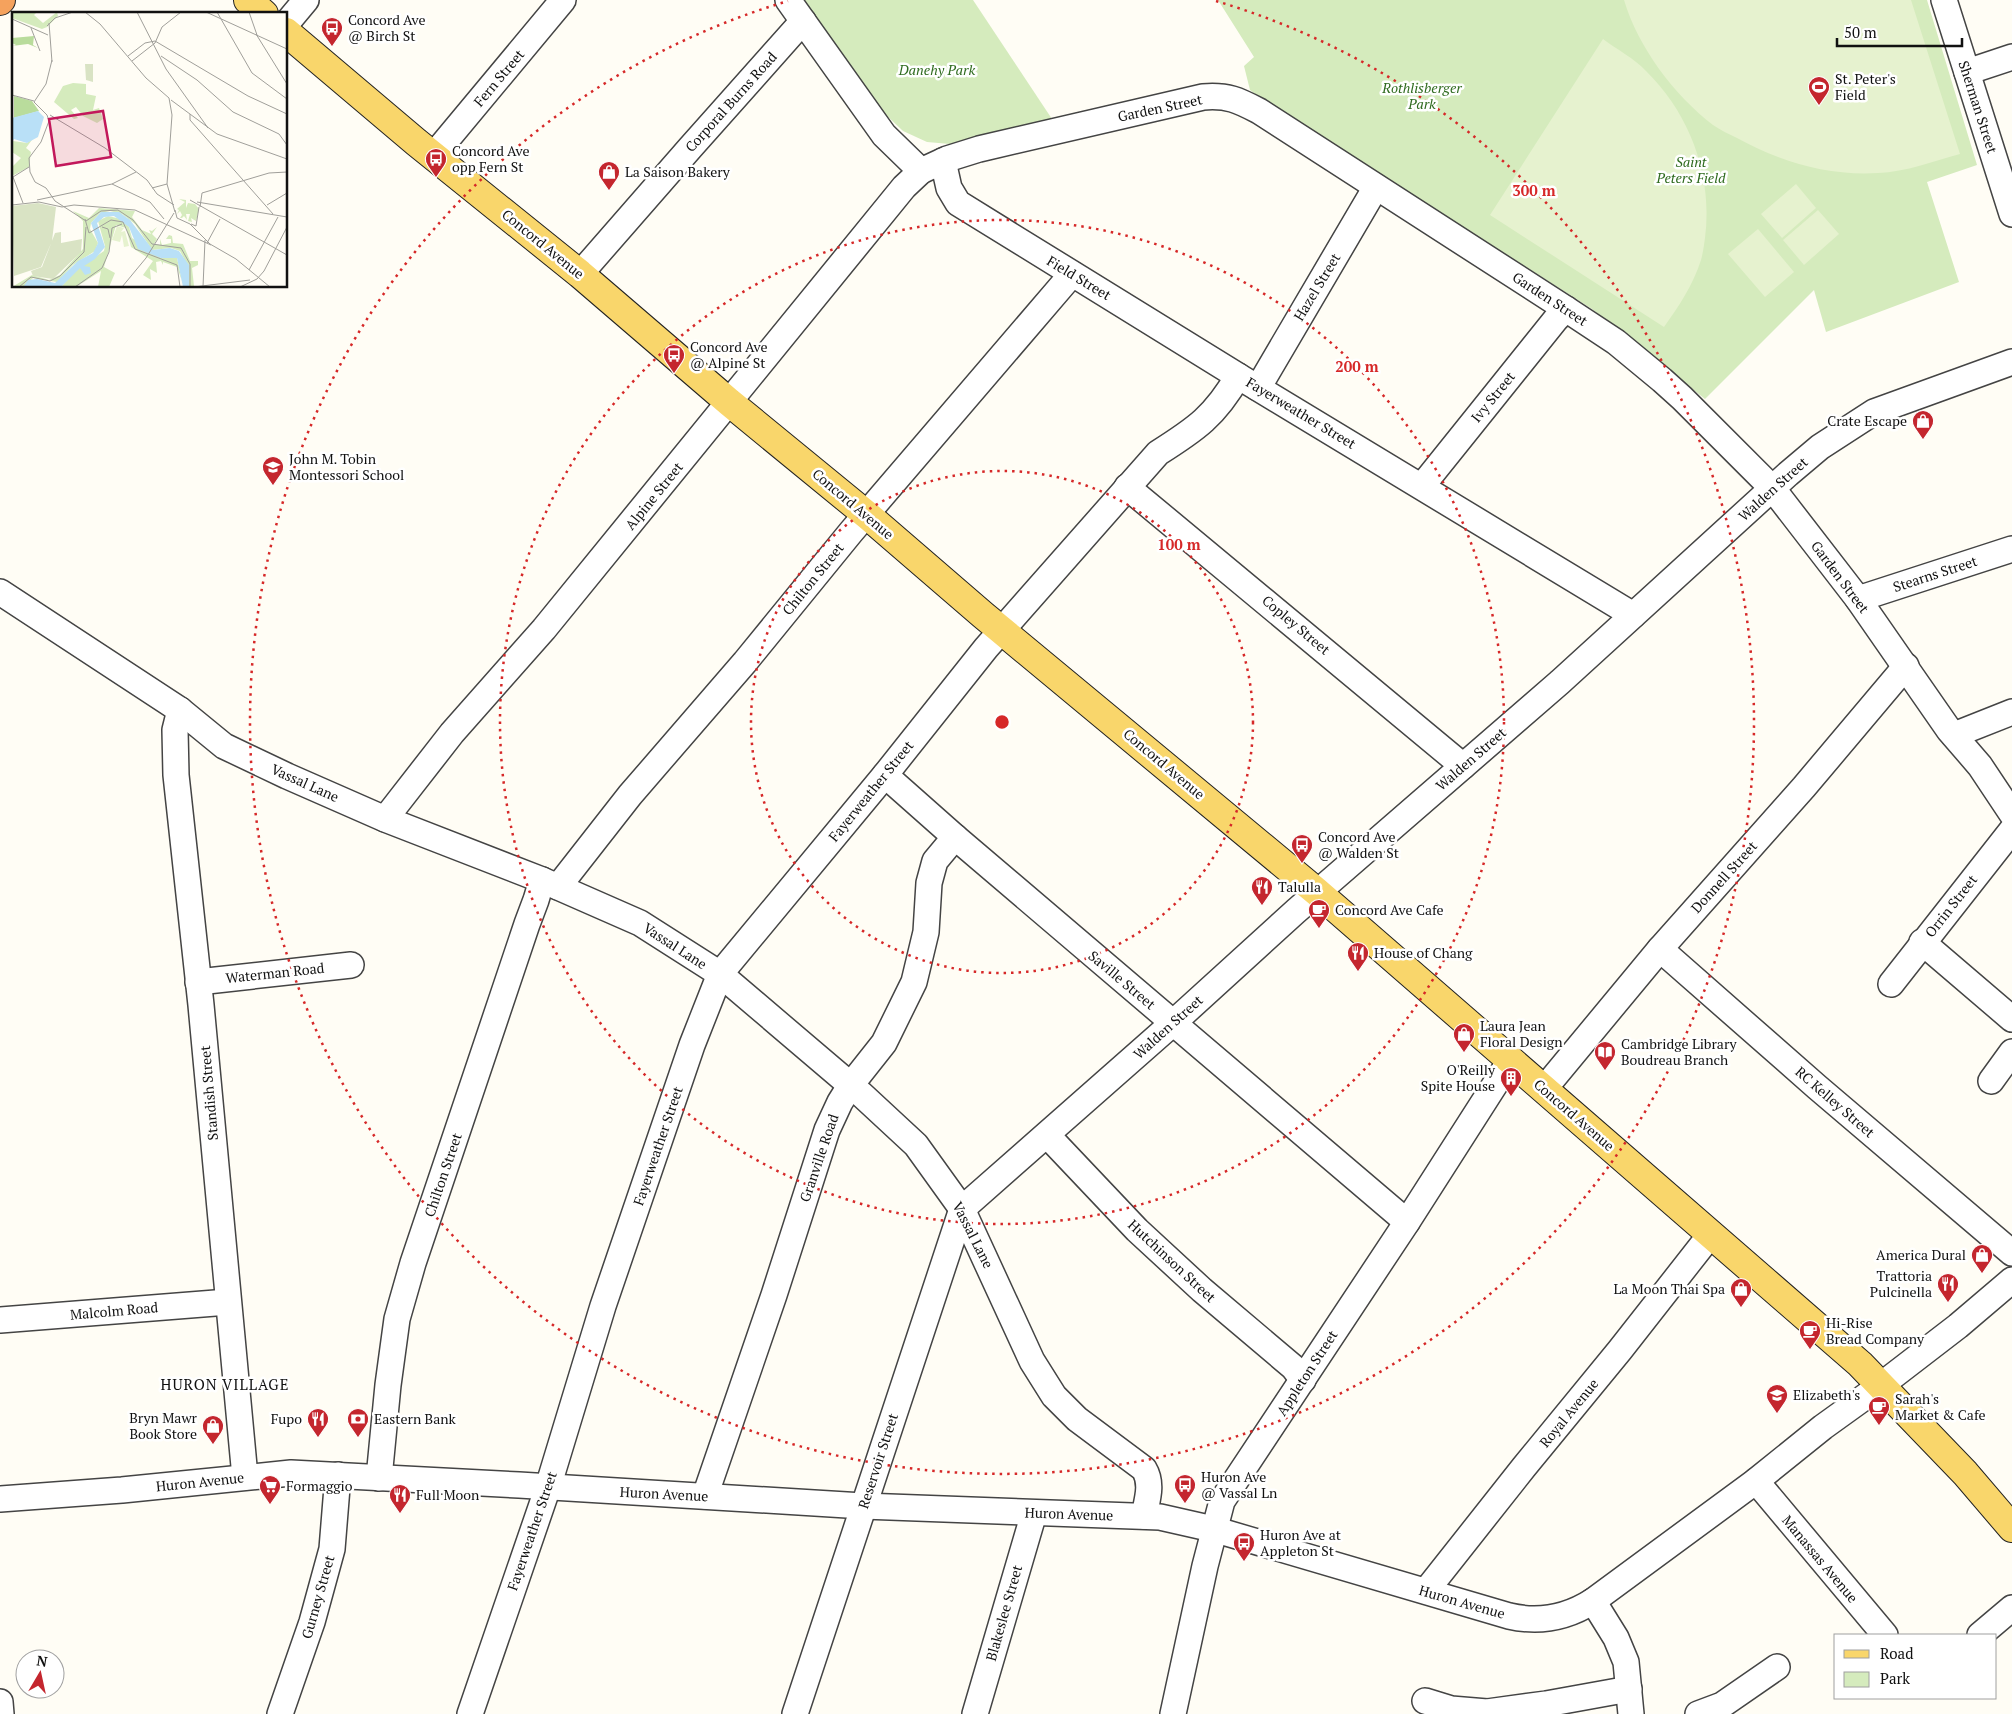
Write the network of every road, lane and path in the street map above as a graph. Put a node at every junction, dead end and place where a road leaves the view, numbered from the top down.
1 (248, 0) edge
2 (306, 0) edge
3 (564, 0) edge
4 (788, 0) edge
5 (1944, 0) edge
6 (262, 12) edge
7 (803, 21) junction
8 (288, 22) edge
9 (288, 34) edge
10 (2012, 57) edge
11 (1966, 72) junction
12 (434, 155) junction
13 (932, 166) junction
14 (1376, 187) junction
15 (2012, 214) edge
16 (580, 274) junction
17 (1072, 274) junction
18 (1566, 309) junction
19 (2012, 362) edge
20 (1248, 382) junction
21 (729, 402) junction
22 (1422, 486) junction
23 (1127, 487) junction
24 (1773, 489) junction
25 (867, 515) junction
26 (2012, 549) edge
27 (0, 592) edge
28 (1858, 599) junction
29 (1633, 615) junction
30 (1002, 630) junction
31 (1906, 666) junction
32 (180, 710) junction
33 (2012, 712) edge
34 (1954, 735) junction
35 (1463, 766) junction
36 (885, 775) junction
37 (2012, 814) edge
38 (385, 819) junction
39 (2012, 830) edge
40 (955, 837) junction
41 (550, 883) junction
42 (1317, 892) junction
43 (1922, 942) junction
44 (1660, 949) junction
45 (351, 965) dead end
46 (720, 974) junction
47 (198, 982) junction
48 (1891, 984) dead end
49 (2012, 1019) edge
50 (1173, 1023) junction
51 (2012, 1052) edge
52 (1510, 1061) junction
53 (1991, 1081) dead end
54 (850, 1086) junction
55 (1544, 1089) junction
56 (1047, 1135) junction
57 (962, 1209) junction
58 (1407, 1222) junction
59 (1711, 1234) junction
60 (2012, 1253) edge
61 (2012, 1280) edge
62 (228, 1302) junction
63 (0, 1320) edge
64 (1303, 1380) junction
65 (1880, 1386) junction
66 (338, 1475) junction
67 (245, 1477) junction
68 (378, 1478) junction
69 (1756, 1481) junction
70 (548, 1487) junction
71 (705, 1496) junction
72 (0, 1499) edge
73 (863, 1506) junction
74 (1034, 1513) junction
75 (1144, 1516) junction
76 (2012, 1528) edge
77 (1213, 1529) junction
78 (1426, 1591) junction
79 (1593, 1601) junction
80 (2012, 1608) edge
81 (1883, 1634) edge
82 (1981, 1634) edge
83 (1777, 1667) dead end
84 (1629, 1689) junction
85 (1425, 1700) dead end
86 (0, 1702) edge
87 (1, 1714) edge
88 (280, 1714) edge
89 (470, 1714) edge
90 (794, 1714) edge
91 (975, 1714) edge
92 (1174, 1714) edge
93 (1631, 1714) edge
94 (1698, 1714) edge

1 - 6 main road
2 - 8 street
3 - 12 street, Fern Street
4 - 7 street
5 - 11 street, Sherman Street
7 - 13 street
7 - 16 street, Corporal Burns Road
9 - 12 main road, Concord Avenue
10 - 11 street
11 - 15 street, Sherman Street
12 - 16 main road, Concord Avenue
13 - 14 street, Garden Street
13 - 17 street, Field Street
13 - 21 street, Alpine Street
14 - 18 street, Garden Street
14 - 20 street, Hazel Street
16 - 21 main road, Concord Avenue
17 - 20 street, Field Street
17 - 25 street, Chilton Street
18 - 22 street, Ivy Street
18 - 24 street, Garden Street
19 - 24 street, Walden Street
20 - 22 street, Fayerweather Street
20 - 23 street, Fayerweather Street
21 - 25 main road, Concord Avenue
21 - 38 street, Alpine Street
22 - 29 street, Fayerweather Street
23 - 30 street, Fayerweather Street
23 - 35 street, Copley Street
24 - 28 street, Garden Street
24 - 29 street, Walden Street
25 - 30 main road, Concord Avenue
25 - 41 street, Chilton Street
26 - 28 street, Stearns Street
27 - 32 street, Vassal Lane
28 - 31 street, Garden Street
29 - 35 street, Walden Street
30 - 36 street, Fayerweather Street
30 - 42 main road, Concord Avenue
31 - 34 street, Garden Street
31 - 44 street, Donnell Street
32 - 38 street, Vassal Lane
32 - 47 street, Standish Street
33 - 34 street
34 - 37 street, Garden Street
35 - 42 street, Walden Street
36 - 40 street, Saville Street
36 - 46 street, Fayerweather Street
38 - 41 street, Vassal Lane
39 - 43 street, Orrin Street
40 - 50 street, Saville Street
40 - 54 street, Granville Road
41 - 46 street, Vassal Lane
41 - 68 street, Chilton Street
42 - 50 street, Walden Street
42 - 52 main road, Concord Avenue
43 - 48 street, Orrin Street
43 - 49 street
44 - 55 street, Donnell Street
44 - 60 street, RC Kelley Street
45 - 47 street, Waterman Road
46 - 54 street, Vassal Lane
46 - 70 street, Fayerweather Street
47 - 62 street, Standish Street
50 - 56 street, Walden Street
50 - 58 street, Saville Street
51 - 53 street
52 - 55 main road, Concord Avenue
52 - 58 street, Appleton Street
54 - 57 street, Vassal Lane
54 - 71 street, Granville Road
55 - 59 main road, Concord Avenue
56 - 57 street, Walden Street
56 - 64 street, Hutchinson Street
57 - 73 street, Reservoir Street
57 - 75 street, Vassal Lane
58 - 64 street, Appleton Street
59 - 65 main road, Concord Avenue
59 - 78 street, Royal Avenue
61 - 65 street, Huron Avenue
62 - 63 street, Malcolm Road
62 - 67 street, Standish Street
64 - 77 street, Appleton Street
65 - 69 street, Huron Avenue
65 - 76 main road, Concord Avenue
66 - 67 street, Huron Avenue
66 - 68 street, Huron Avenue
66 - 88 street, Gurney Street
67 - 72 street, Huron Avenue
68 - 70 street, Huron Avenue
69 - 79 street, Huron Avenue
69 - 81 street, Manassas Avenue
70 - 71 street, Huron Avenue
70 - 89 street, Fayerweather Street
71 - 73 street, Huron Avenue
73 - 74 street, Huron Avenue
73 - 90 street, Reservoir Street
74 - 75 street, Huron Avenue
74 - 91 street, Blakeslee Street
75 - 77 street, Huron Avenue
77 - 78 street, Huron Avenue
77 - 92 street, Appleton Street
78 - 79 street, Huron Avenue
79 - 84 street
80 - 82 street
83 - 94 street
84 - 85 street
84 - 93 street
86 - 87 street

